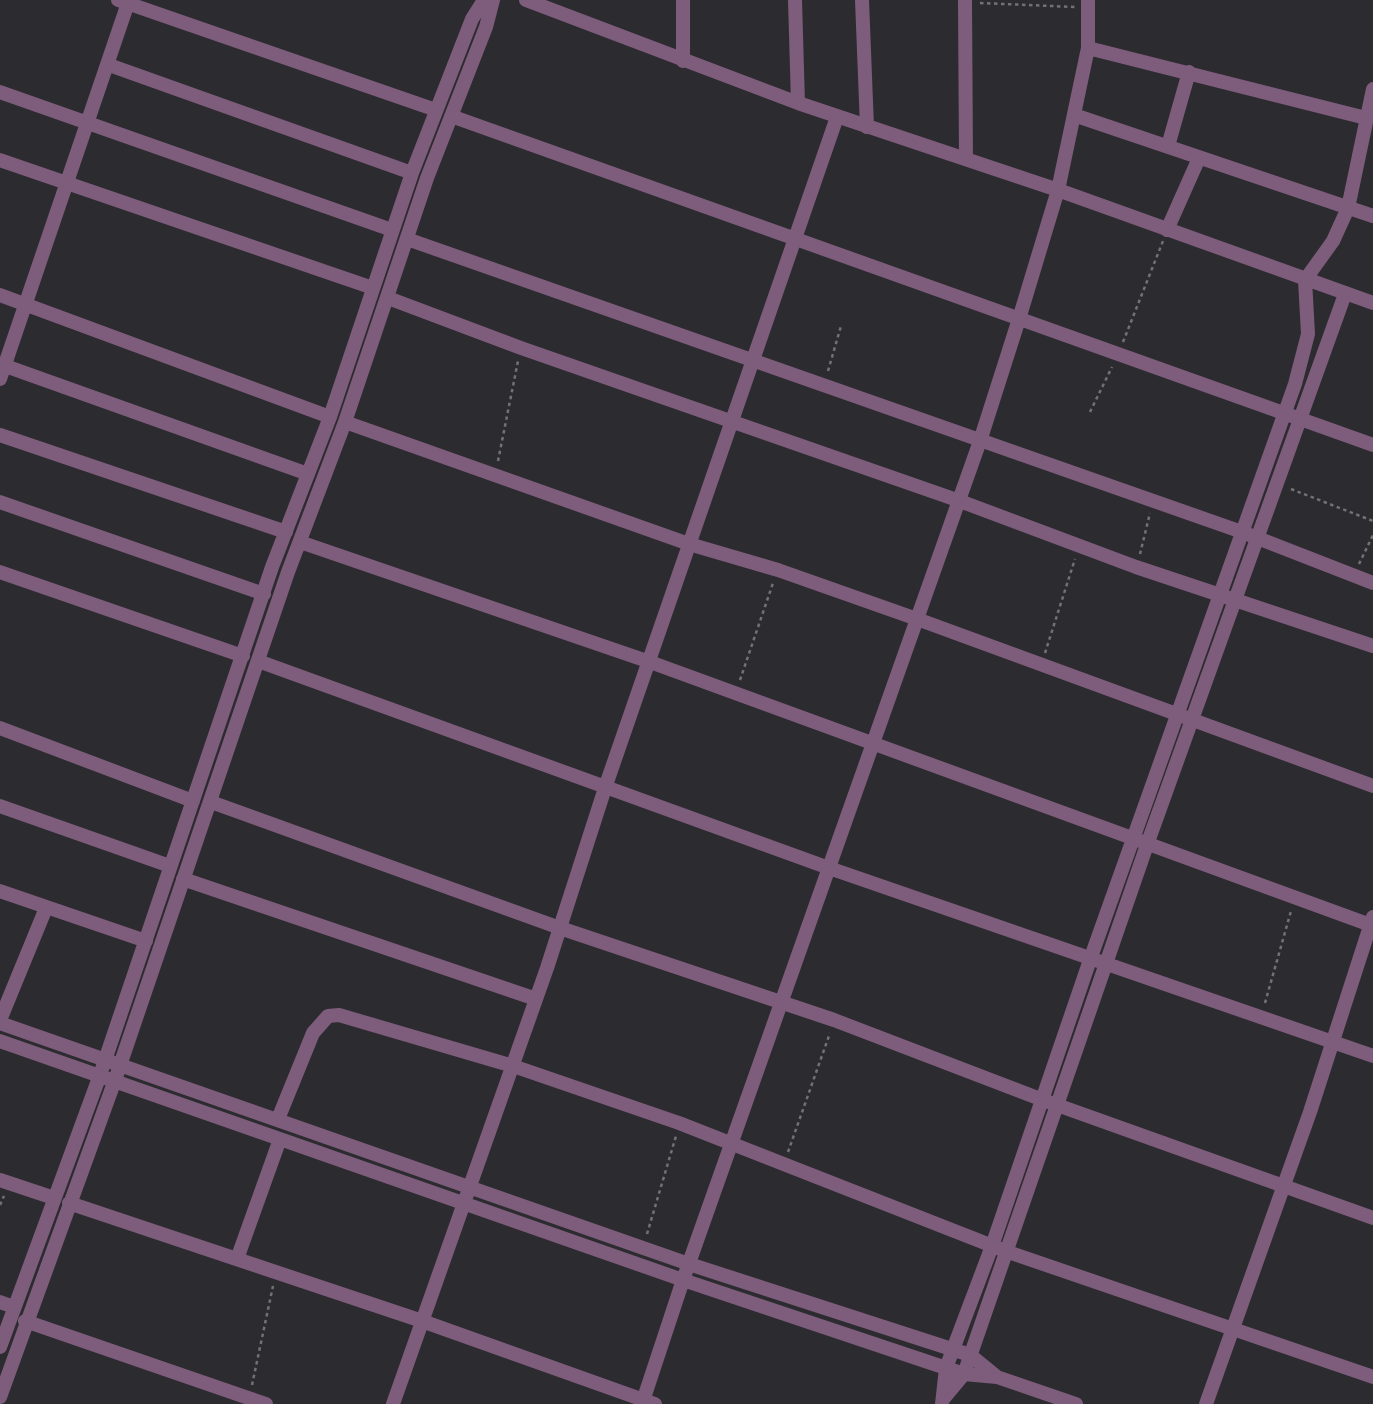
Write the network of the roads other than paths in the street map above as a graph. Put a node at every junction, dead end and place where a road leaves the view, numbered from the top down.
1 (484, 0) edge
2 (493, 0) edge
3 (526, 0) edge
4 (682, 0) edge
5 (795, 0) edge
6 (862, 0) edge
7 (125, 1) edge
8 (965, 2) edge
9 (1090, 2) edge
10 (1088, 48) junction
11 (683, 61) junction
12 (109, 65) junction
13 (1189, 72) junction
14 (0, 92) edge
15 (1372, 98) edge
16 (798, 103) junction
17 (436, 110) junction
18 (1074, 115) junction
19 (452, 116) junction
20 (837, 117) junction
21 (1366, 118) junction
22 (89, 121) junction
23 (867, 127) junction
24 (1168, 146) junction
25 (1199, 158) junction
26 (965, 159) junction
27 (0, 160) edge
28 (412, 173) junction
29 (67, 184) junction
30 (1058, 190) junction
31 (1348, 208) junction
32 (1373, 216) edge
33 (392, 230) junction
34 (1167, 230) junction
35 (793, 238) junction
36 (407, 239) junction
37 (1305, 280) junction
38 (373, 288) junction
39 (1345, 293) junction
40 (0, 295) edge
41 (388, 298) junction
42 (1373, 303) edge
43 (27, 304) junction
44 (1019, 319) junction
45 (357, 338) junction
46 (372, 344) junction
47 (752, 360) junction
48 (2, 369) edge
49 (1291, 416) junction
50 (330, 417) junction
51 (345, 422) junction
52 (732, 422) junction
53 (0, 435) edge
54 (980, 441) junction
55 (1373, 445) edge
56 (308, 474) junction
57 (957, 500) junction
58 (0, 502) edge
59 (286, 532) junction
60 (1249, 535) junction
61 (300, 542) junction
62 (689, 544) junction
63 (0, 572) edge
64 (1373, 583) edge
65 (264, 594) junction
66 (1219, 594) junction
67 (1235, 600) junction
68 (917, 619) junction
69 (1373, 646) edge
70 (243, 656) junction
71 (258, 661) junction
72 (650, 663) junction
73 (1176, 715) junction
74 (223, 716) junction
75 (238, 720) junction
76 (1192, 721) junction
77 (0, 728) edge
78 (872, 746) junction
79 (606, 785) junction
80 (1373, 786) edge
81 (193, 801) junction
82 (211, 802) junction
83 (0, 806) edge
84 (1133, 837) junction
85 (1148, 842) junction
86 (170, 866) junction
87 (829, 868) junction
88 (183, 879) junction
89 (0, 891) edge
90 (46, 908) junction
91 (1372, 922) edge
92 (560, 928) junction
93 (146, 940) junction
94 (1091, 957) junction
95 (1107, 963) junction
96 (536, 999) junction
97 (782, 1002) junction
98 (0, 1021) edge
99 (0, 1041) edge
100 (1332, 1041) junction
101 (1373, 1056) edge
102 (106, 1058) junction
103 (121, 1063) junction
104 (513, 1066) junction
105 (100, 1075) junction
106 (115, 1080) junction
107 (1043, 1100) junction
108 (1057, 1105) junction
109 (278, 1119) junction
110 (280, 1139) junction
111 (733, 1142) junction
112 (0, 1180) edge
113 (471, 1186) junction
114 (1283, 1186) junction
115 (54, 1198) junction
116 (69, 1203) junction
117 (464, 1205) junction
118 (1373, 1218) edge
119 (992, 1246) junction
120 (1008, 1252) junction
121 (237, 1259) junction
122 (689, 1264) junction
123 (683, 1280) junction
124 (7, 1305) edge
125 (25, 1321) junction
126 (422, 1321) junction
127 (1232, 1331) junction
128 (0, 1347) edge
129 (952, 1350) junction
130 (970, 1355) junction
131 (946, 1368) junction
132 (964, 1374) junction
133 (997, 1377) junction
134 (1373, 1377) edge
135 (0, 1397) edge
136 (943, 1401) edge
137 (647, 1403) edge
138 (266, 1404) edge
139 (393, 1404) edge
140 (1076, 1404) edge
141 (1206, 1404) edge

1 - 17 street
2 - 19 street
3 - 11 street
4 - 11 street
5 - 16 street
6 - 23 street
7 - 12 street
7 - 17 street
8 - 26 street
9 - 10 street
10 - 13 street
10 - 18 street
11 - 16 street
12 - 22 street
12 - 28 street
13 - 21 street
13 - 24 street
14 - 22 street
15 - 21 street
16 - 20 street
17 - 28 street
18 - 24 street
18 - 30 street
19 - 35 street
19 - 36 street
20 - 23 street
20 - 35 street
21 - 31 street
22 - 29 street
22 - 33 street
23 - 26 street
24 - 25 street
25 - 31 street
25 - 34 street
26 - 30 street
27 - 29 street
28 - 33 street
29 - 38 street
29 - 43 street
30 - 34 street
30 - 44 street
31 - 32 street
31 - 37 street
33 - 38 street
34 - 37 street
35 - 44 street
35 - 47 street
36 - 41 street
36 - 47 street
37 - 39 street
37 - 49 street
38 - 45 street
39 - 42 street
39 - 49 street
40 - 43 street
41 - 46 street
41 - 52 street
43 - 48 street
43 - 50 street
44 - 49 street
44 - 54 street
45 - 46 street
45 - 50 street
46 - 51 street
47 - 52 street
47 - 54 street
48 - 56 street
49 - 55 street
49 - 60 street
49 - 60 street
50 - 56 street
51 - 61 street
51 - 62 street
52 - 57 street
52 - 62 street
53 - 59 street
54 - 57 street
54 - 60 street
56 - 59 street
57 - 66 street
57 - 68 street
58 - 65 street
59 - 65 street
60 - 64 street
60 - 66 street
60 - 67 street
61 - 71 street
61 - 72 street
62 - 68 street
62 - 72 street
63 - 70 street
65 - 70 street
66 - 67 street
66 - 73 street
67 - 69 street
67 - 76 street
68 - 73 street
68 - 78 street
70 - 74 street
71 - 75 street
71 - 79 street
72 - 78 street
72 - 79 street
73 - 76 street
73 - 84 street
74 - 75 street
74 - 81 street
75 - 82 street
76 - 80 street
76 - 85 street
77 - 81 street
78 - 84 street
78 - 87 street
79 - 87 street
79 - 92 street
81 - 86 street
82 - 88 street
82 - 92 street
83 - 86 street
84 - 85 street
84 - 94 street
85 - 91 street
85 - 95 street
86 - 93 street
87 - 94 street
87 - 97 street
88 - 96 street
88 - 103 street
89 - 90 street
90 - 93 street
90 - 98 street
91 - 100 street
92 - 96 street
92 - 97 street
93 - 102 street
94 - 95 street
94 - 107 street
95 - 100 street
95 - 108 street
96 - 104 street
97 - 107 street
97 - 111 street
98 - 102 street
99 - 105 street
100 - 101 street
100 - 114 street
102 - 103 street
102 - 105 street
103 - 106 street
103 - 109 street
104 - 109 street
104 - 111 street
104 - 113 street
105 - 106 street
105 - 115 street
106 - 110 street
106 - 116 street
107 - 108 street
107 - 119 street
108 - 114 street
108 - 120 street
109 - 113 street
110 - 117 street
110 - 121 street
111 - 119 street
111 - 122 street
112 - 115 street
113 - 117 street
113 - 122 street
114 - 118 street
114 - 127 street
115 - 124 street
116 - 121 street
116 - 125 street
117 - 123 street
117 - 126 street
119 - 120 street
119 - 129 street
120 - 127 street
120 - 130 street
121 - 126 street
122 - 123 street
122 - 129 street
123 - 131 street
123 - 137 street
124 - 128 street
125 - 135 street
125 - 138 street
126 - 137 street
126 - 139 street
127 - 134 street
127 - 141 street
129 - 130 street
129 - 131 street
130 - 132 street
130 - 133 street
131 - 132 street
131 - 136 street
132 - 133 street
132 - 136 street
133 - 140 street

